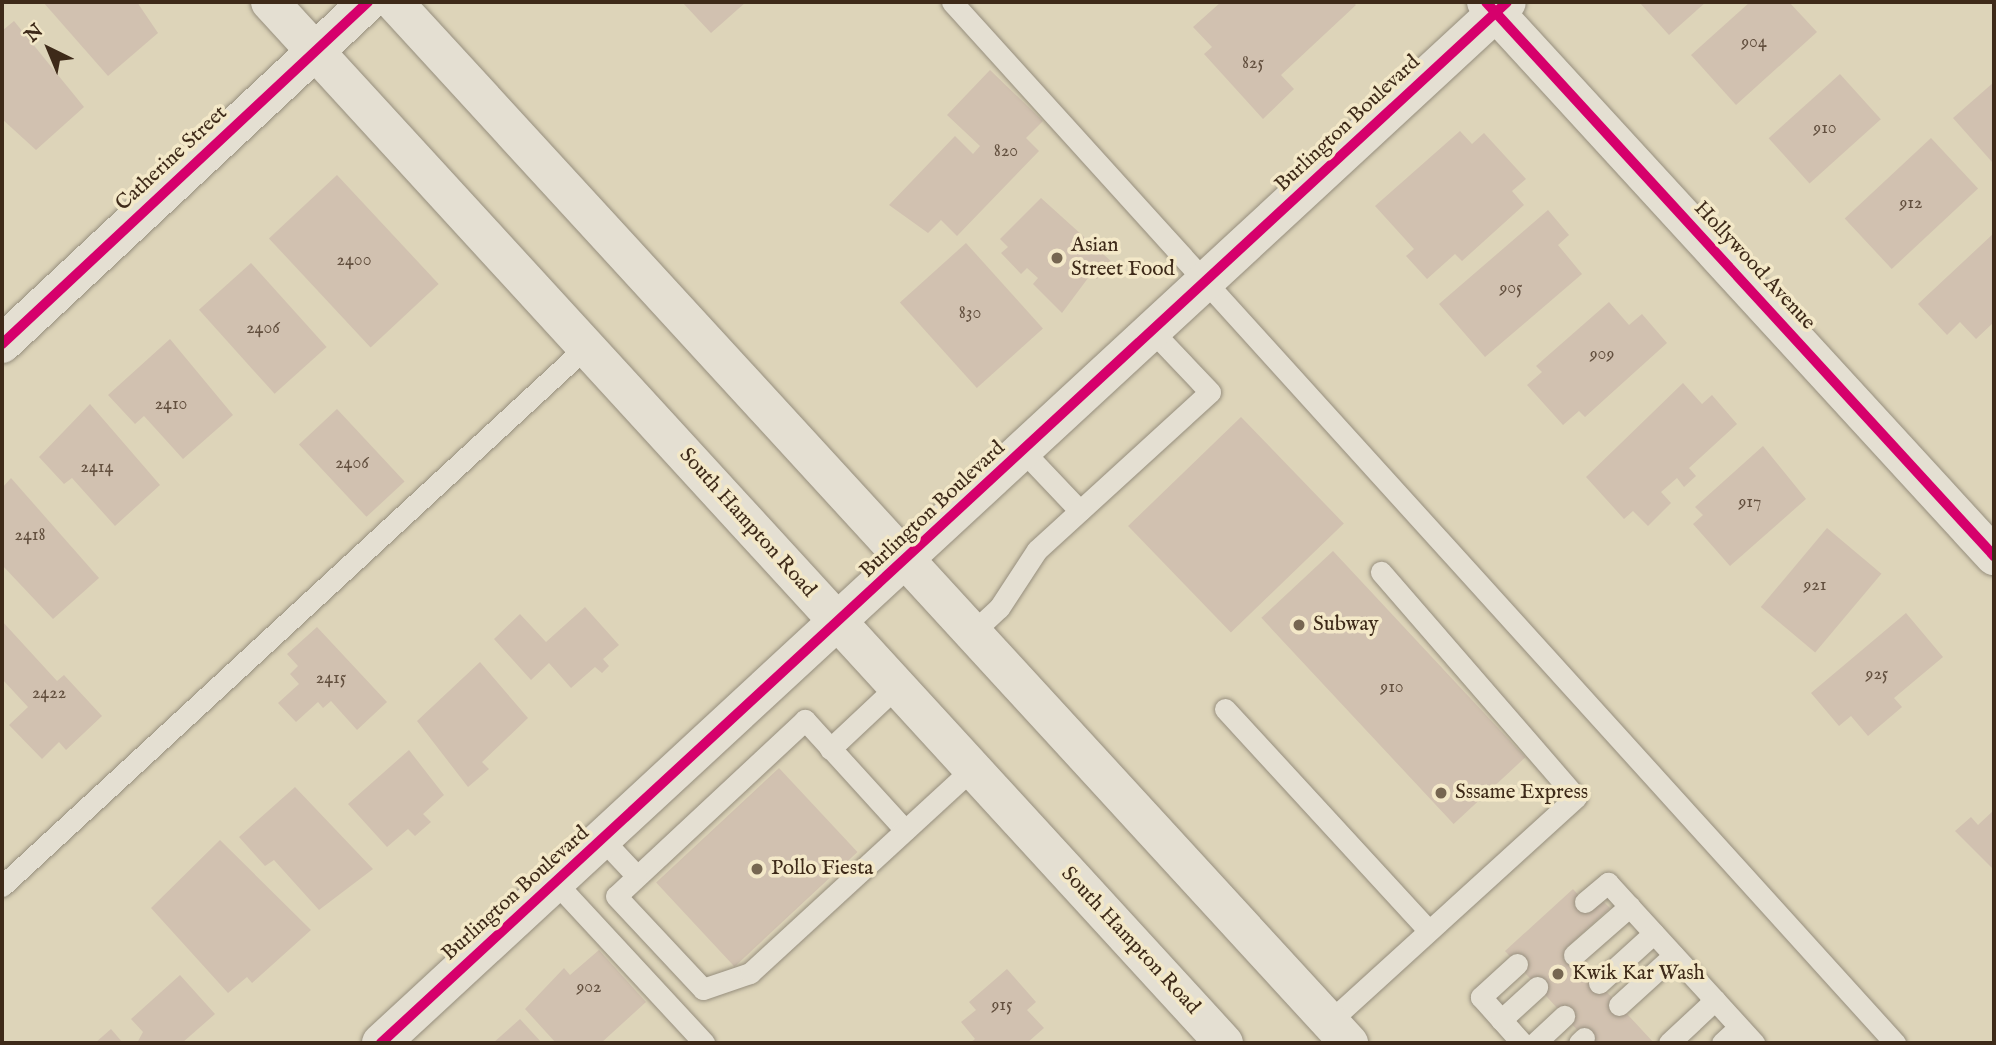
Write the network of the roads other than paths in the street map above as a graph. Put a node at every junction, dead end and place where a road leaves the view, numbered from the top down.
1 (270, 2) edge
2 (368, 2) edge
3 (394, 2) edge
4 (952, 2) edge
5 (1496, 5) edge
6 (316, 52) junction
7 (1207, 283) junction
8 (1154, 332) junction
9 (2, 344) edge
10 (587, 346) junction
11 (1024, 452) junction
12 (1080, 511) junction
13 (1994, 556) edge
14 (906, 560) junction
15 (1381, 572) dead end
16 (838, 624) junction
17 (973, 632) junction
18 (897, 686) junction
19 (1225, 709) dead end
20 (830, 749) junction
21 (972, 769) junction
22 (905, 830) junction
23 (603, 840) junction
24 (636, 875) junction
25 (556, 883) junction
26 (2, 886) edge
27 (616, 896) junction
28 (1585, 902) dead end
29 (1630, 906) junction
30 (588, 918) junction
31 (1429, 931) junction
32 (1654, 933) junction
33 (1674, 955) junction
34 (1574, 956) dead end
35 (1517, 964) dead end
36 (1599, 983) dead end
37 (1537, 987) dead end
38 (1715, 1000) junction
39 (1619, 1005) dead end
40 (1564, 1016) dead end
41 (1501, 1020) junction
42 (1740, 1027) junction
43 (1339, 1032) edge
44 (381, 1043) edge
45 (704, 1043) edge
46 (1224, 1043) edge
47 (1522, 1043) edge
48 (1535, 1043) edge
49 (1669, 1043) edge
50 (1722, 1043) edge
51 (1755, 1043) edge
52 (1895, 1043) edge

1 - 6 main road, South Hampton Road
2 - 6 main road, Catherine Street
3 - 14 main road
4 - 7 lane
5 - 7 main road, Burlington Boulevard
5 - 13 main road, Hollywood Avenue
6 - 9 main road, Catherine Street
6 - 10 main road, South Hampton Road
7 - 8 main road, Burlington Boulevard
7 - 52 lane
8 - 11 main road, Burlington Boulevard
8 - 12 lane
10 - 16 main road, South Hampton Road
10 - 26 lane
11 - 12 lane
11 - 14 main road, Burlington Boulevard
12 - 17 lane
14 - 16 main road, Burlington Boulevard
14 - 17 main road
15 - 31 lane
16 - 18 main road, South Hampton Road
16 - 23 main road, Burlington Boulevard
17 - 43 main road
18 - 20 lane
18 - 21 main road, South Hampton Road
19 - 31 lane
20 - 22 lane
20 - 24 lane
21 - 22 lane
21 - 46 main road, South Hampton Road
22 - 27 lane
23 - 24 lane
23 - 25 main road, Burlington Boulevard
24 - 27 lane
25 - 30 lane
25 - 44 main road, Burlington Boulevard
27 - 30 lane
28 - 29 lane
29 - 32 lane
29 - 34 lane
30 - 45 lane
31 - 43 lane
32 - 33 lane
32 - 36 lane
33 - 38 lane
33 - 39 lane
35 - 41 lane
37 - 41 lane
38 - 42 lane
38 - 49 lane
40 - 48 lane
41 - 47 lane
42 - 50 lane
42 - 51 lane

